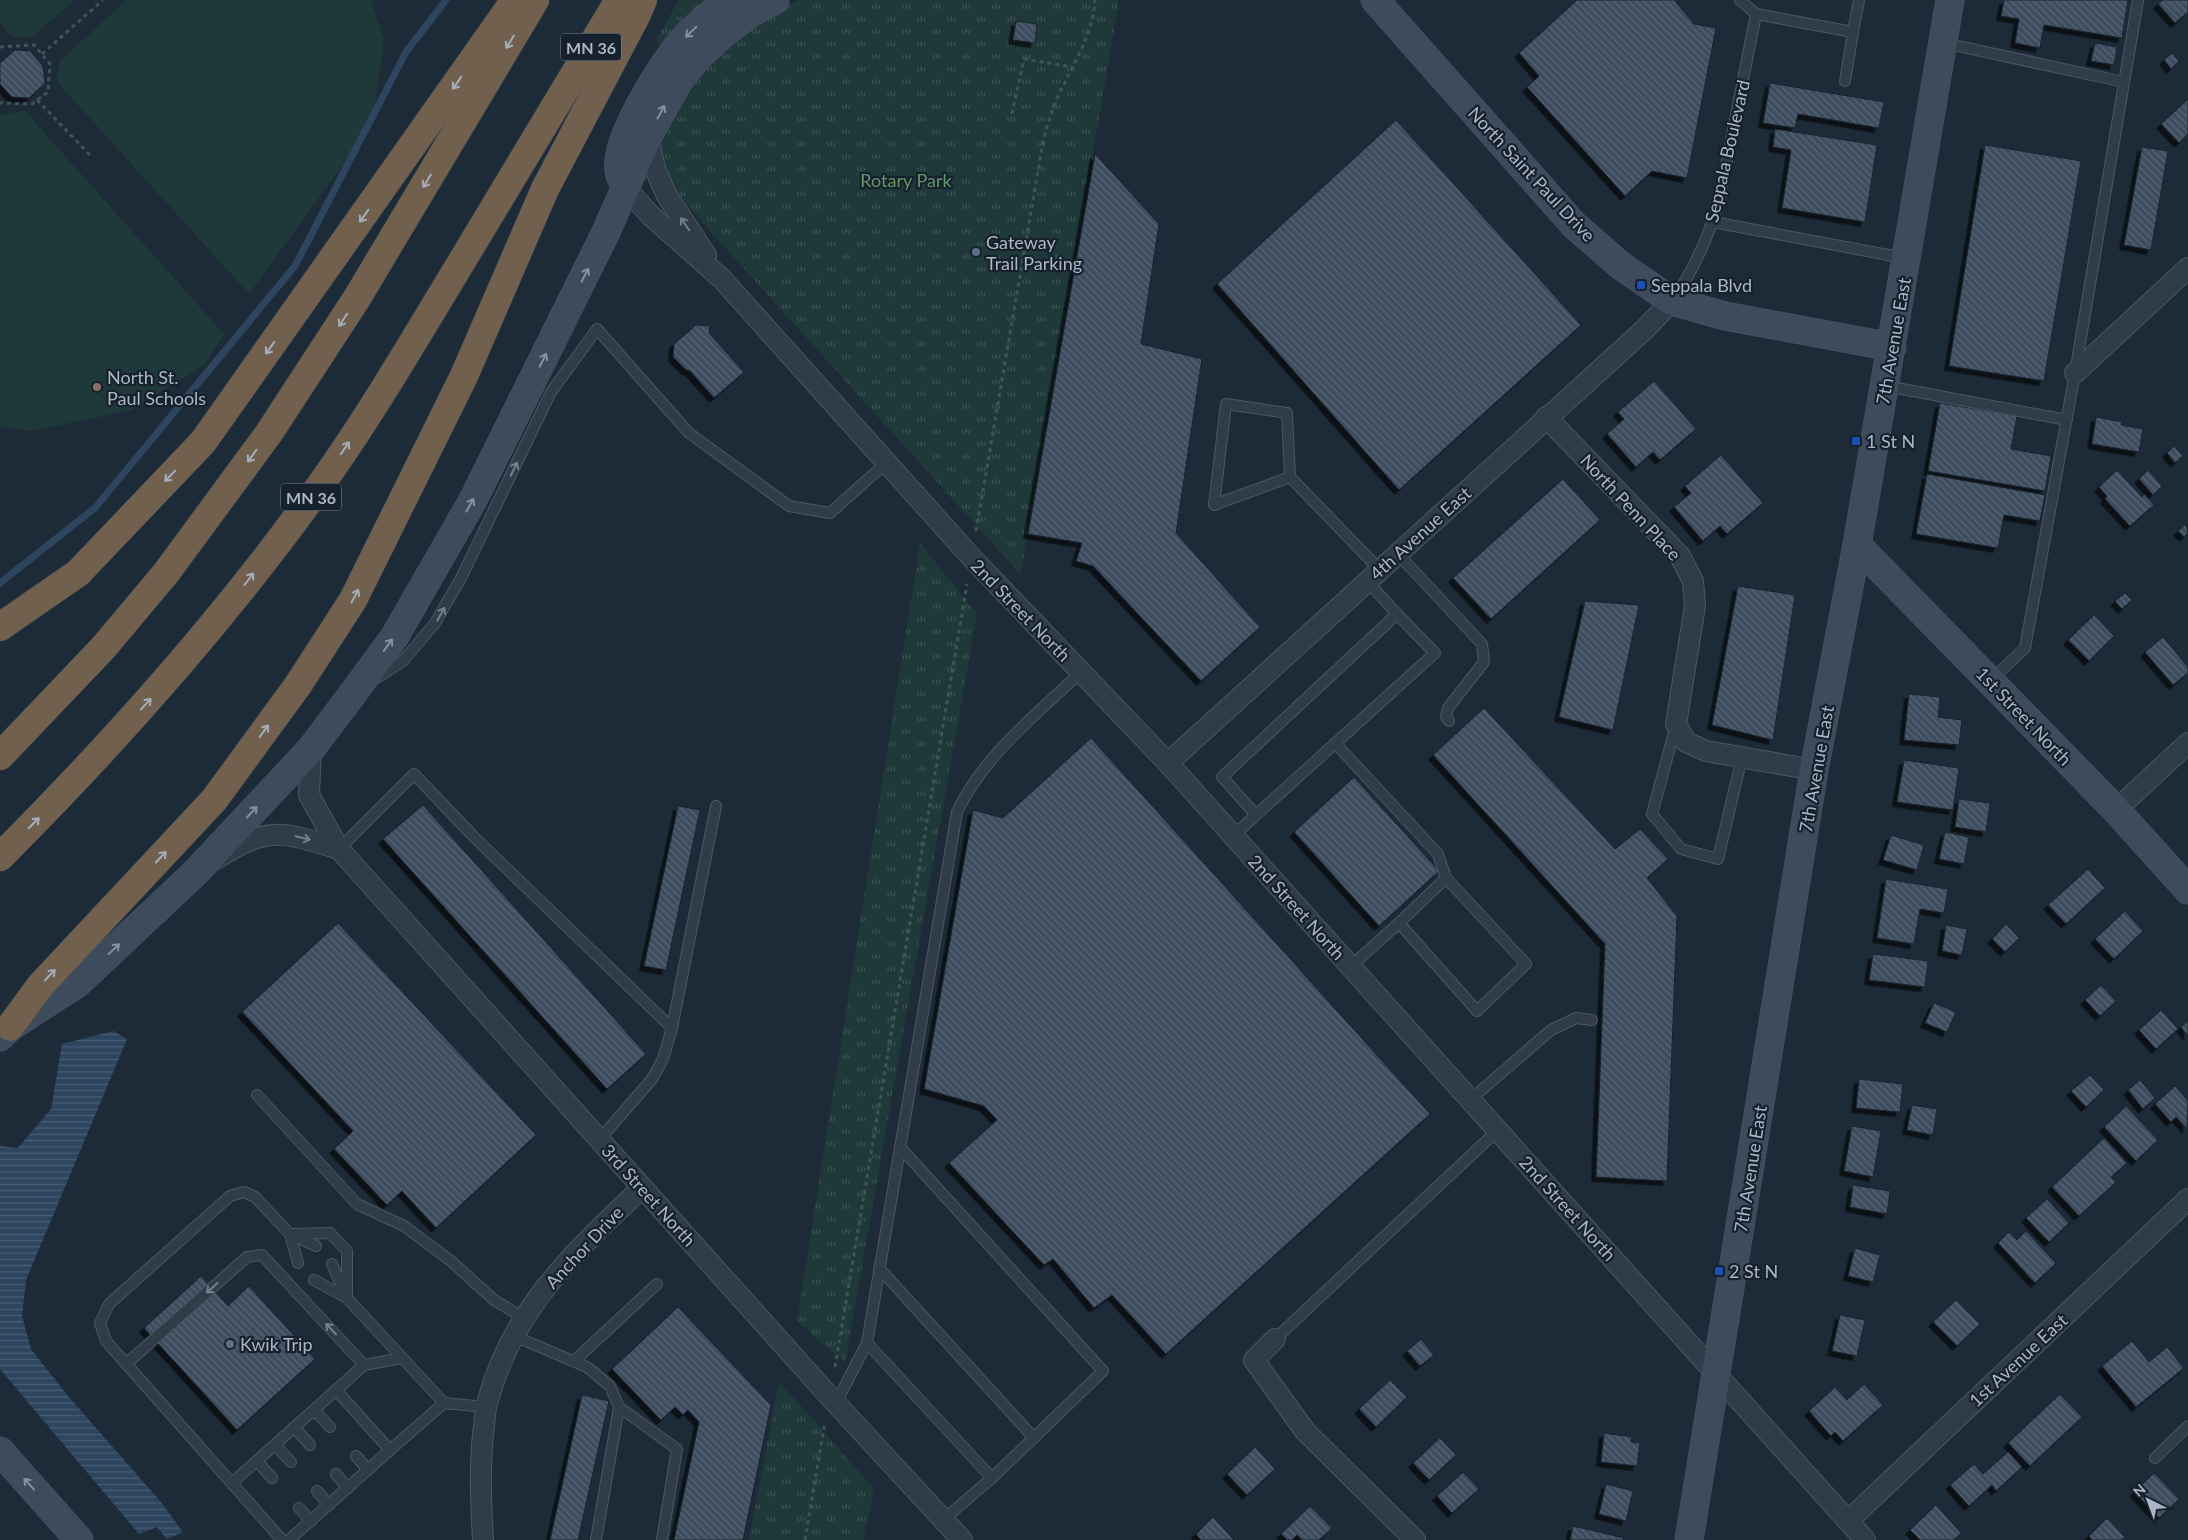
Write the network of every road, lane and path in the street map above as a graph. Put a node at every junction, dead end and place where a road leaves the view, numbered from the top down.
1 (103, 0) edge
2 (516, 0) edge
3 (535, 0) edge
4 (619, 0) edge
5 (642, 0) edge
6 (728, 0) edge
7 (775, 0) edge
8 (1095, 0) edge
9 (1375, 0) edge
10 (1740, 0) edge
11 (1859, 0) edge
12 (1950, 0) edge
13 (2138, 0) edge
14 (1756, 14) junction
15 (1853, 32) junction
16 (1943, 42) junction
17 (0, 47) edge
18 (42, 54) junction
19 (1073, 67) junction
20 (1845, 81) dead end
21 (2124, 82) junction
22 (37, 100) junction
23 (0, 103) edge
24 (1012, 114) dead end
25 (648, 136) junction
26 (92, 157) dead end
27 (625, 187) junction
28 (1713, 222) junction
29 (1907, 259) junction
30 (2188, 268) edge
31 (722, 279) junction
32 (1672, 301) junction
33 (1892, 346) junction
34 (2075, 373) junction
35 (1885, 386) junction
36 (1546, 417) junction
37 (2067, 420) junction
38 (886, 463) junction
39 (1290, 476) junction
40 (1857, 544) junction
41 (1398, 554) junction
42 (972, 558) junction
43 (1373, 576) junction
44 (1397, 614) junction
45 (0, 627) edge
46 (1081, 672) junction
47 (1990, 680) junction
48 (354, 692) junction
49 (1449, 721) dead end
50 (1676, 724) junction
51 (1334, 743) junction
52 (2188, 743) edge
53 (311, 749) junction
54 (0, 756) edge
55 (1742, 757) junction
56 (1168, 763) junction
57 (1814, 770) junction
58 (716, 806) dead end
59 (2116, 810) junction
60 (1256, 815) junction
61 (1233, 836) junction
62 (339, 849) junction
63 (0, 857) edge
64 (195, 873) junction
65 (1446, 878) junction
66 (2188, 890) edge
67 (1399, 923) junction
68 (1350, 966) junction
69 (1592, 1020) dead end
70 (672, 1028) junction
71 (5, 1032) edge
72 (257, 1095) dead end
73 (1471, 1099) junction
74 (1498, 1130) junction
75 (600, 1140) junction
76 (900, 1147) junction
77 (642, 1188) junction
78 (2188, 1199) edge
79 (290, 1234) junction
80 (316, 1246) dead end
81 (298, 1263) dead end
82 (332, 1264) dead end
83 (879, 1268) junction
84 (314, 1280) dead end
85 (657, 1284) dead end
86 (347, 1298) junction
87 (524, 1318) junction
88 (514, 1336) junction
89 (1275, 1339) joint
90 (867, 1343) junction
91 (402, 1358) junction
92 (574, 1361) junction
93 (126, 1364) junction
94 (364, 1365) junction
95 (1717, 1376) junction
96 (336, 1390) junction
97 (833, 1400) junction
98 (444, 1402) junction
99 (486, 1407) junction
100 (620, 1407) junction
101 (314, 1410) junction
102 (2188, 1426) edge
103 (330, 1427) dead end
104 (294, 1428) junction
105 (1034, 1438) junction
106 (275, 1445) junction
107 (310, 1445) dead end
108 (390, 1450) junction
109 (0, 1452) edge
110 (356, 1456) dead end
111 (2155, 1458) dead end
112 (257, 1461) junction
113 (290, 1462) dead end
114 (368, 1470) junction
115 (336, 1474) dead end
116 (272, 1478) dead end
117 (992, 1478) junction
118 (232, 1483) junction
119 (348, 1488) junction
120 (317, 1491) dead end
121 (329, 1504) junction
122 (299, 1508) dead end
123 (943, 1520) junction
124 (1848, 1520) junction
125 (311, 1521) junction
126 (79, 1540) edge
127 (282, 1540) edge
128 (290, 1540) edge
129 (483, 1540) edge
130 (596, 1540) edge
131 (662, 1540) edge
132 (805, 1540) edge
133 (962, 1540) edge
134 (1415, 1540) edge
135 (1689, 1540) edge
136 (1865, 1540) edge

1 - 18 path
2 -> 45 highway
3 -> 54 highway
63 -> 4 highway, MN 36
71 -> 5 highway
6 -> 27 street
25 -> 7 street
8 - 19 path
9 - 32 street, North Saint Paul Drive
10 - 14 lane
11 - 15 lane
12 - 16 street, 7th Avenue East
13 - 21 lane
14 - 15 lane
14 - 28 lane, Seppala Boulevard
15 - 20 lane
16 - 21 lane
16 - 29 street, 7th Avenue East
17 - 18 path
18 - 22 path
19 - 24 path
19 - 42 path
21 - 34 lane
22 - 23 path
22 - 26 path
25 - 27 street
31 -> 25 street, 2nd Street North
27 - 31 street, 2nd Street North
48 -> 27 street
28 - 29 lane
28 - 32 lane, Seppala Boulevard
29 - 33 street, 7th Avenue East
30 - 34 street
31 - 38 street, 2nd Street North
32 - 33 street, North Saint Paul Drive
32 - 36 street, 4th Avenue East
33 - 35 street, 7th Avenue East
34 - 37 lane
35 - 37 lane
35 - 40 street, 7th Avenue East
36 - 41 street, 4th Avenue East
36 - 50 street, North Penn Place
37 - 47 lane
38 - 42 street, 2nd Street North
48 -> 38 lane
39 - 39 lane
39 - 43 lane
40 - 47 street, 1st Street North
40 - 57 street, 7th Avenue East
41 - 43 street, 4th Avenue East
41 - 49 lane
42 - 46 street, 2nd Street North
42 - 97 path
43 - 44 lane
43 - 56 street, 4th Avenue East
44 - 51 lane
44 - 60 lane
46 - 56 street, 2nd Street North
46 - 76 lane
47 - 59 street, 1st Street North
48 - 53 street
50 - 55 street
50 - 55 lane
51 - 60 lane
51 - 65 lane
52 - 59 street
53 - 62 street, 3rd Street North
64 -> 53 street
55 - 57 street
56 - 61 street, 2nd Street North
57 - 95 street, 7th Avenue East
58 - 70 lane
59 - 66 street, 1st Street North
60 - 61 lane
61 - 68 street, 2nd Street North
64 -> 62 street
62 - 70 lane
62 - 75 street, 3rd Street North
71 -> 64 street
65 - 67 lane
65 - 67 lane
67 - 68 lane
68 - 73 street, 2nd Street North
69 - 73 lane
70 - 75 lane
72 - 87 lane
73 - 74 street, 2nd Street North
74 - 89 lane
74 - 95 street, 2nd Street North
75 - 77 street, 3rd Street North
76 - 83 lane
76 - 105 lane
77 - 87 street, Anchor Drive
77 - 97 street, 3rd Street North
78 - 124 street, 1st Avenue East
79 - 80 lane
79 - 81 lane
79 - 86 lane
79 - 93 lane
82 - 86 lane
83 - 90 lane
83 - 105 lane
84 - 86 lane
85 - 92 lane
86 - 91 lane
87 - 88 street, Anchor Drive
88 - 92 lane
88 - 99 street, Anchor Drive
89 - 134 street
90 - 97 lane
90 - 117 lane
91 - 94 lane
91 - 98 lane
92 - 100 lane
94 -> 93 lane
93 - 118 lane
94 - 96 lane
95 - 124 street, 2nd Street North
95 - 135 street, 7th Avenue East
96 - 101 lane
96 - 108 lane
97 - 123 street, 3rd Street North
97 - 132 path
98 - 99 lane
98 - 108 lane
99 - 129 street, Anchor Drive
100 - 130 lane
100 - 131 lane
101 - 103 lane
101 - 104 lane
102 - 111 lane
104 - 106 lane
104 - 107 lane
105 - 117 lane
106 - 112 lane
106 - 113 lane
108 - 114 lane
126 -> 109 street
110 - 114 lane
112 - 116 lane
112 - 118 lane
114 - 119 lane
115 - 119 lane
117 - 123 lane
118 - 127 lane
119 - 121 lane
120 - 121 lane
121 - 125 lane
122 - 125 lane
123 - 133 street, 3rd Street North
124 - 136 street, 2nd Street North
125 - 128 lane

